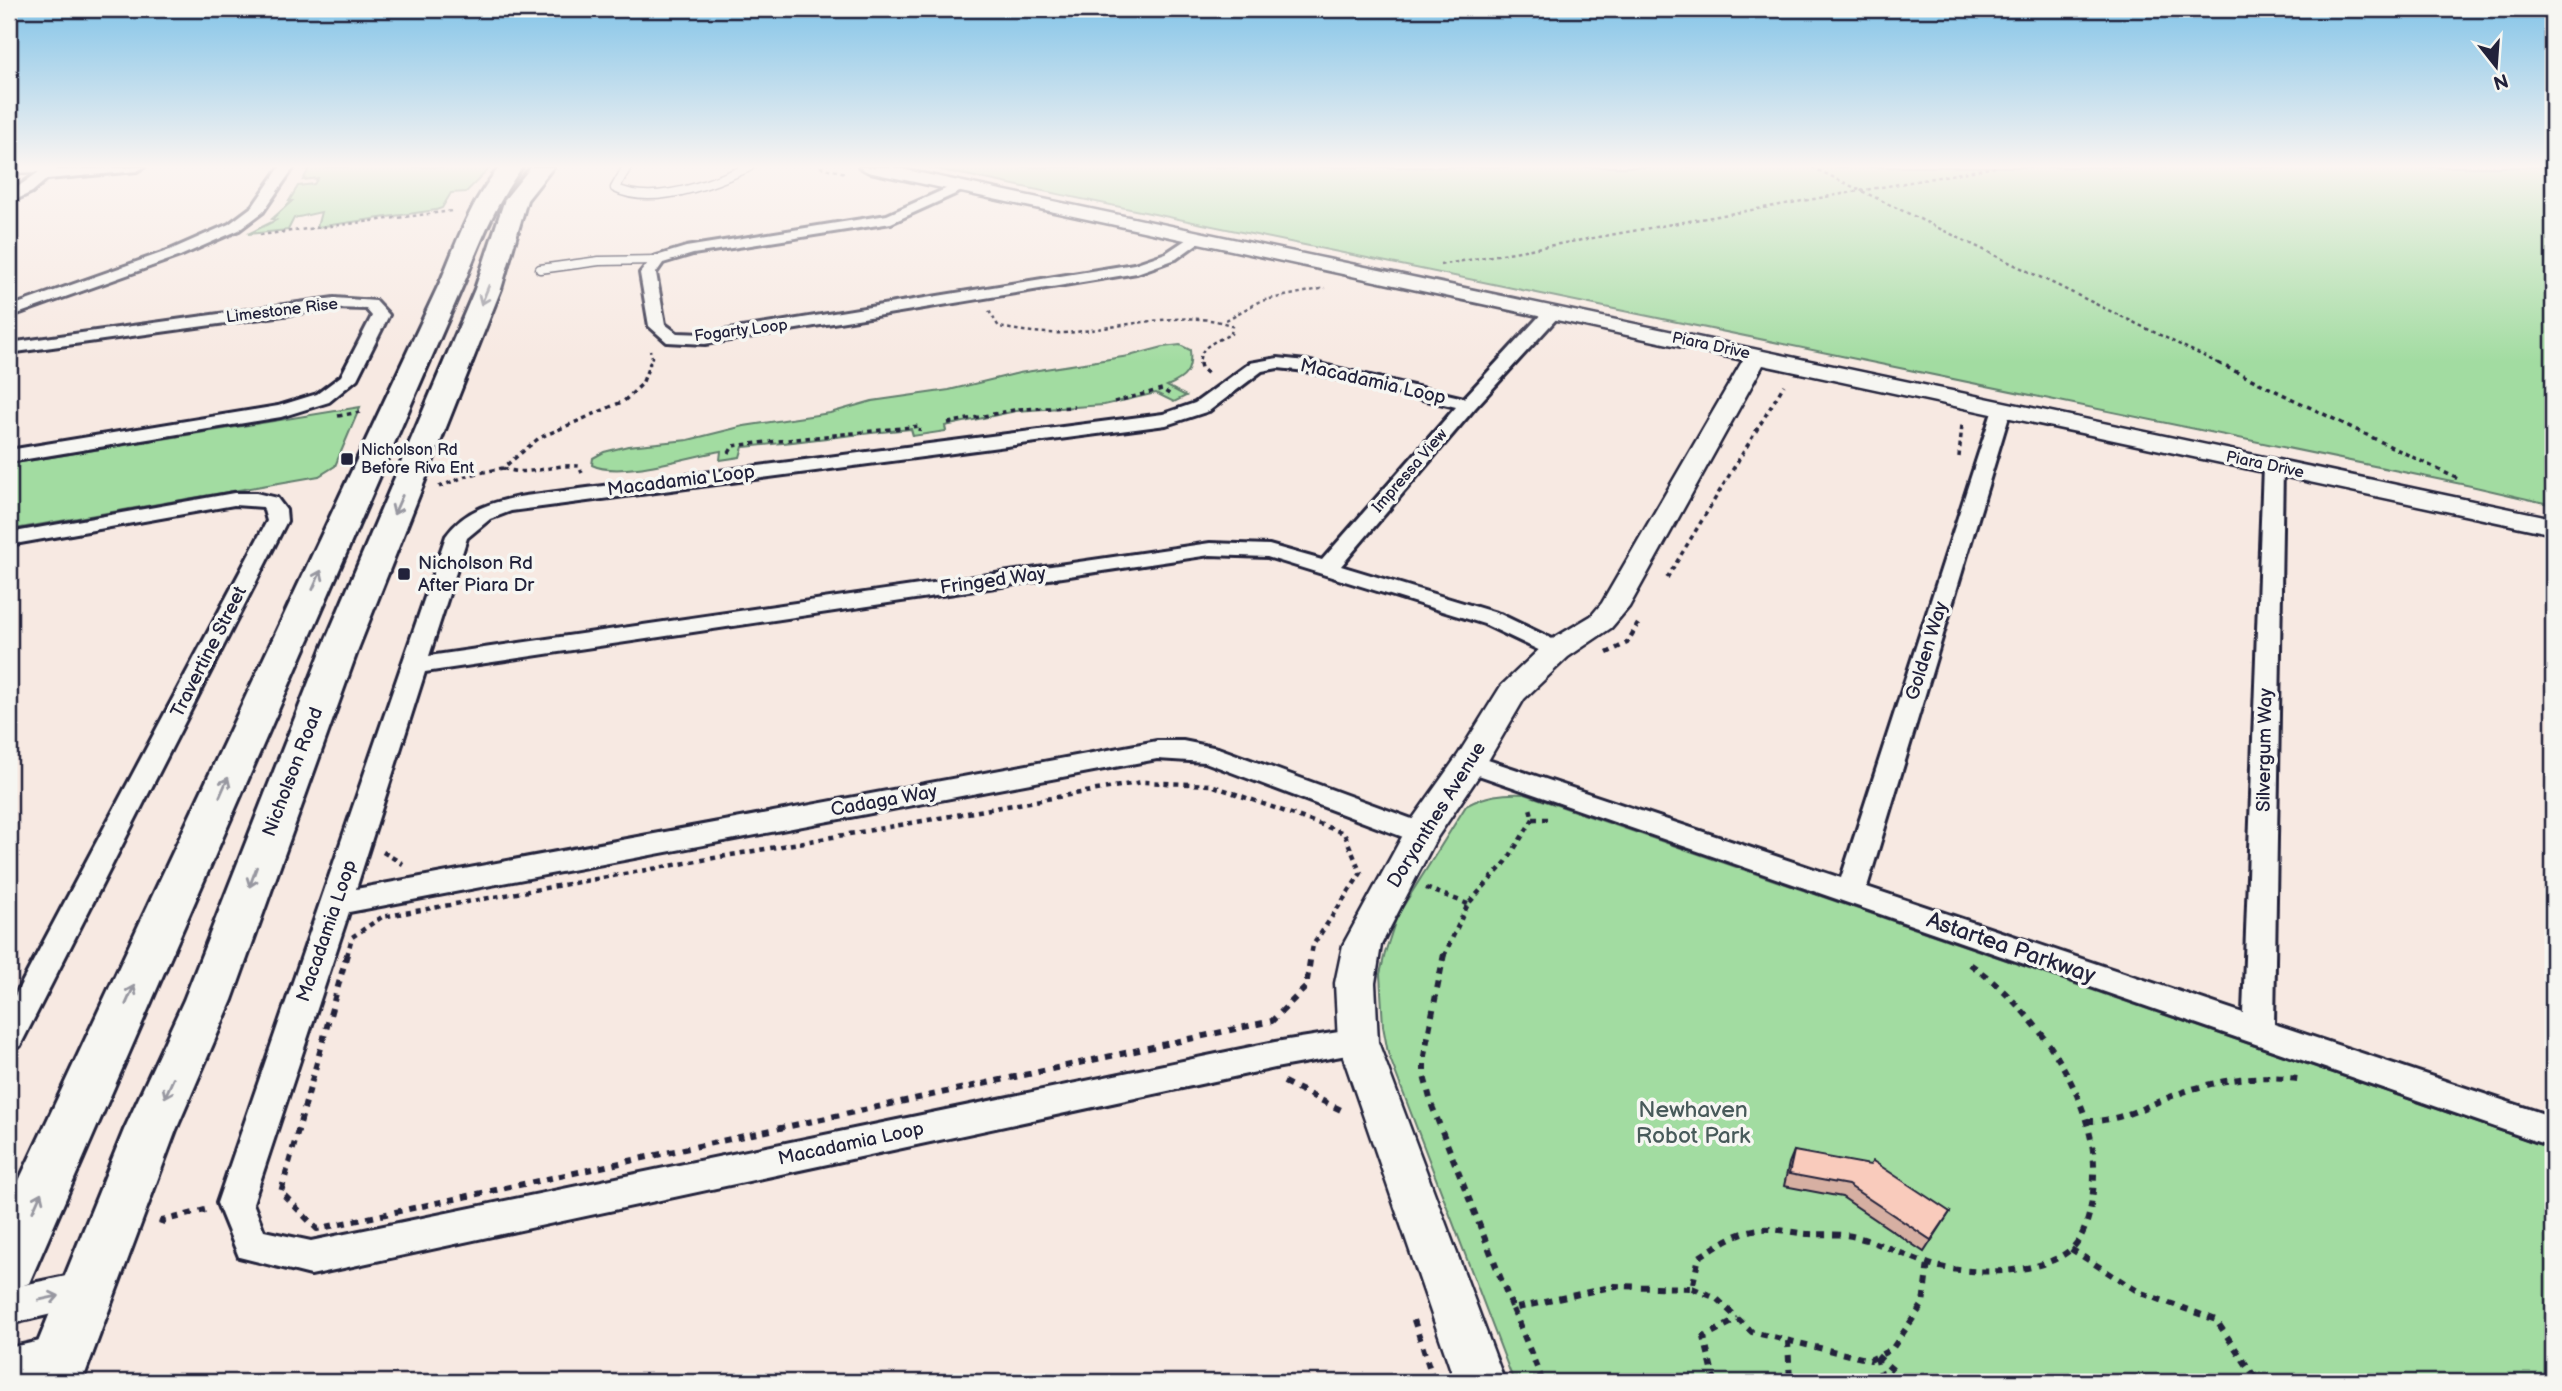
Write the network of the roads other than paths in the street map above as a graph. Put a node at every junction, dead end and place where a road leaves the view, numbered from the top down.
1 (208, 232) edge
2 (223, 232) edge
3 (473, 232) edge
4 (506, 232) edge
5 (814, 232) edge
6 (1169, 232) edge
7 (1198, 238) junction
8 (659, 260) junction
9 (540, 269) dead end
10 (9, 304) edge
11 (9, 312) edge
12 (1552, 313) junction
13 (9, 348) edge
14 (1757, 356) junction
15 (1468, 404) junction
16 (2002, 409) junction
17 (9, 456) edge
18 (2273, 466) junction
19 (2553, 526) edge
20 (9, 539) edge
21 (1326, 568) junction
22 (1557, 650) junction
23 (415, 666) junction
24 (1470, 763) junction
25 (1421, 833) junction
26 (1852, 893) junction
27 (337, 903) junction
28 (2258, 1033) junction
29 (9, 1037) edge
30 (1358, 1042) junction
31 (2553, 1132) edge
32 (9, 1264) edge
33 (90, 1289) junction
34 (9, 1306) edge
35 (41, 1368) edge
36 (1480, 1382) edge

1 - 10 street
2 - 11 street
32 -> 3 main road
4 -> 33 main road, Nicholson Road
5 - 8 street
6 - 7 street, Piara Drive
7 - 8 street, Fogarty Loop
7 - 12 street, Piara Drive
8 - 9 lane
12 - 14 street, Piara Drive
12 - 15 street, Impressa View
13 - 17 street, Limestone Rise
14 - 16 street, Piara Drive
14 - 22 street, Doryanthes Avenue
15 - 21 street, Impressa View
15 - 23 street, Macadamia Loop
16 - 18 street, Piara Drive
16 - 26 street, Golden Way
18 - 19 street, Piara Drive
18 - 28 street, Silvergum Way
20 - 29 street, Travertine Street
21 - 22 street, Fringed Way
21 - 23 street, Fringed Way
22 - 24 street, Doryanthes Avenue
23 - 27 street, Macadamia Loop
24 - 25 street, Doryanthes Avenue
24 - 26 street, Astartea Parkway
25 - 27 street, Cadaga Way
25 - 30 street, Doryanthes Avenue
26 - 28 street, Astartea Parkway
27 - 30 street, Macadamia Loop
28 - 31 street, Astartea Parkway
30 - 36 street, Doryanthes Avenue
34 -> 33 street
33 - 35 main road, Nicholson Road

